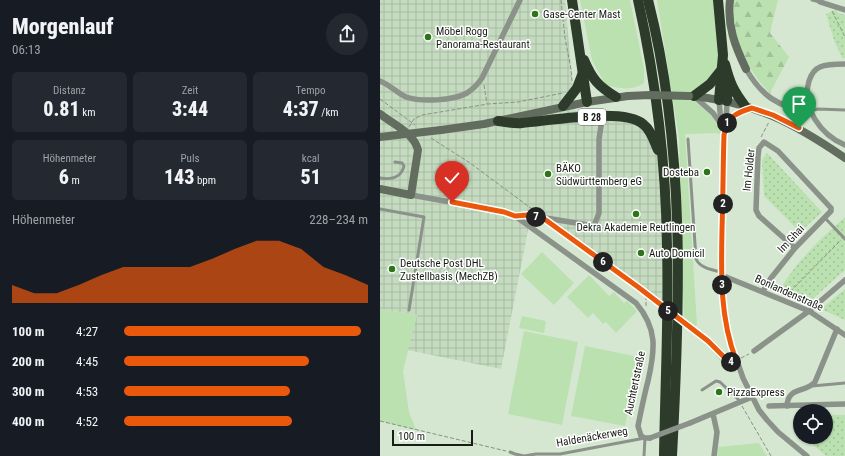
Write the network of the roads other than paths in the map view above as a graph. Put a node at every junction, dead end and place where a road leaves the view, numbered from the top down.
1 (520, 0) edge
2 (572, 0) edge
3 (636, 0) edge
4 (648, 0) edge
5 (656, 0) edge
6 (718, 0) edge
7 (730, 0) edge
8 (812, 0) edge
9 (820, 2) joint
10 (845, 10) edge
11 (656, 29) junction
12 (580, 52) junction
13 (845, 64) edge
14 (746, 69) joint
15 (725, 73) junction
16 (583, 74) junction
17 (380, 81) edge
18 (691, 96) junction
19 (616, 97) junction
20 (723, 100) junction
21 (587, 102) junction
22 (563, 106) junction
23 (749, 107) junction
24 (845, 110) edge
25 (810, 111) junction
26 (380, 114) edge
27 (498, 121) junction
28 (724, 124) junction
29 (601, 126) dead end
30 (380, 137) edge
31 (688, 139) dead end
32 (845, 146) edge
33 (845, 157) edge
34 (663, 160) junction
35 (395, 162) dead end
36 (380, 178) edge
37 (380, 189) edge
38 (411, 195) junction
39 (380, 209) edge
40 (515, 216) junction
41 (825, 218) junction
42 (844, 238) edge
43 (795, 248) junction
44 (722, 274) junction
45 (845, 280) edge
46 (763, 291) junction
47 (409, 310) dead end
48 (809, 311) junction
49 (837, 329) junction
50 (845, 334) edge
51 (754, 351) road end
52 (845, 383) edge
53 (812, 386) junction
54 (702, 390) dead end
55 (752, 397) junction
56 (740, 402) junction
57 (845, 404) edge
58 (769, 406) dead end
59 (787, 406) junction
60 (713, 414) junction
61 (647, 438) junction
62 (510, 452) road end
63 (644, 456) edge
64 (664, 456) edge
65 (672, 456) edge
66 (714, 456) edge
67 (807, 456) edge

1 - 17 street
2 - 12 highway, B 28
3 - 34 highway, B 28
4 - 11 highway
5 - 11 highway
6 - 15 highway
7 - 14 main road
8 - 9 lane
9 - 10 street
11 - 65 highway
12 - 16 highway, B 28
12 - 19 highway, B 28
13 - 25 street
14 - 25 street
15 - 18 highway
15 - 20 highway
15 - 23 highway
16 - 21 highway, B 28
16 - 22 highway, B 28
18 - 19 main road, bridge
18 - 20 main road
18 - 28 street
19 - 21 main road
20 - 23 main road
20 - 28 street
21 - 22 main road
22 - 27 main road
23 - 28 street
23 - 33 main road
24 - 25 lane
25 - 32 street
26 - 38 main road
27 - 30 main road, bridge
27 - 34 highway, B 28
28 - 44 street
29 - 40 street
31 - 44 lane
34 - 64 highway, B 28
35 - 36 lane
37 - 38 main road, Auchtertstraße
38 - 40 street, Auchtertstraße
39 - 47 lane
40 - 61 street, Auchtertstraße
41 - 42 lane
41 - 43 street, Im Ghai
41 - 43 street, Im Holder
43 - 46 street, Im Ghai
44 - 46 street, Bonlandenstraße
44 - 55 street
45 - 48 street
46 - 48 street, Bonlandenstraße
48 - 49 street, Bonlandenstraße
48 - 51 street
49 - 50 street, Bonlandenstraße
49 - 53 street
52 - 53 lane
53 - 59 street
54 - 56 lane
55 - 56 street, Haldenäckerweg
55 - 67 street
56 - 60 street, Haldenäckerweg
57 - 59 street
58 - 59 street
60 - 61 street, Haldenäckerweg, bridge
60 - 66 street
61 - 62 lane, Haldenäckerweg
61 - 63 lane

